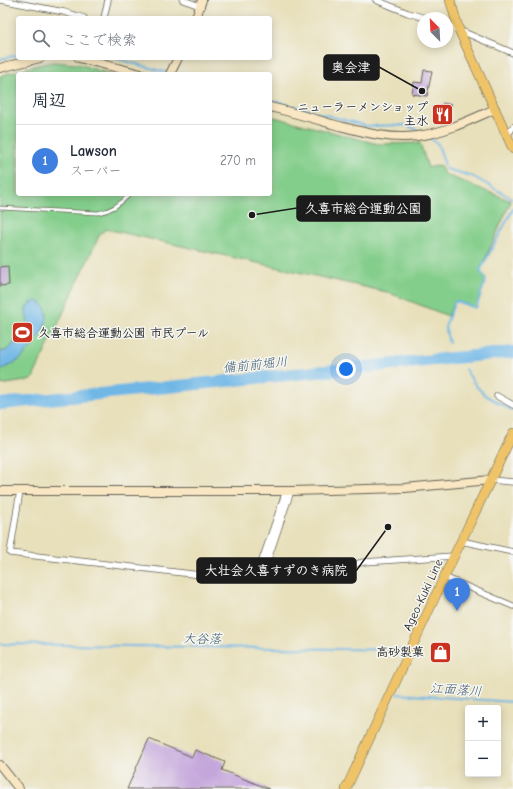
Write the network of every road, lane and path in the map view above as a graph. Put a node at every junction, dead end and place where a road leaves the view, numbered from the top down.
1 (1, 0) edge
2 (108, 0) edge
3 (183, 0) edge
4 (376, 0) edge
5 (450, 0) edge
6 (201, 3) edge
7 (77, 16) edge
8 (104, 16) edge
9 (197, 16) edge
10 (417, 16) edge
11 (453, 28) edge
12 (459, 30) junction
13 (513, 53) edge
14 (32, 60) edge
15 (87, 60) edge
16 (177, 60) edge
17 (0, 68) edge
18 (133, 72) edge
19 (171, 72) edge
20 (272, 108) edge
21 (495, 108) junction
22 (513, 127) edge
23 (507, 136) junction
24 (513, 149) edge
25 (128, 196) edge
26 (0, 208) edge
27 (497, 396) dead end
28 (513, 405) edge
29 (513, 433) edge
30 (490, 480) junction
31 (513, 482) edge
32 (0, 491) edge
33 (20, 491) junction
34 (289, 491) junction
35 (461, 541) junction
36 (513, 552) edge
37 (454, 556) junction
38 (444, 577) junction
39 (259, 578) junction
40 (513, 606) edge
41 (0, 765) edge
42 (19, 789) edge
43 (346, 789) edge

1 - 7 street
2 - 8 street
3 - 6 street
4 - 10 street
5 - 12 main road
6 - 9 street
11 - 12 street
12 - 13 street
12 - 21 main road
14 - 17 street
15 - 18 street
16 - 19 street
20 - 21 street
21 - 23 main road
22 - 23 street
23 - 24 main road
25 - 26 lane
27 - 28 street
29 - 30 main road, Ageo-Kuki Line
30 - 31 street
30 - 34 street
30 - 35 main road, Ageo-Kuki Line
32 - 33 street
33 - 34 street
33 - 39 street
34 - 39 street
35 - 36 street
35 - 37 main road, Ageo-Kuki Line
37 - 38 main road, Ageo-Kuki Line
37 - 39 street
38 - 40 street
38 - 43 main road, Ageo-Kuki Line
41 - 42 street

